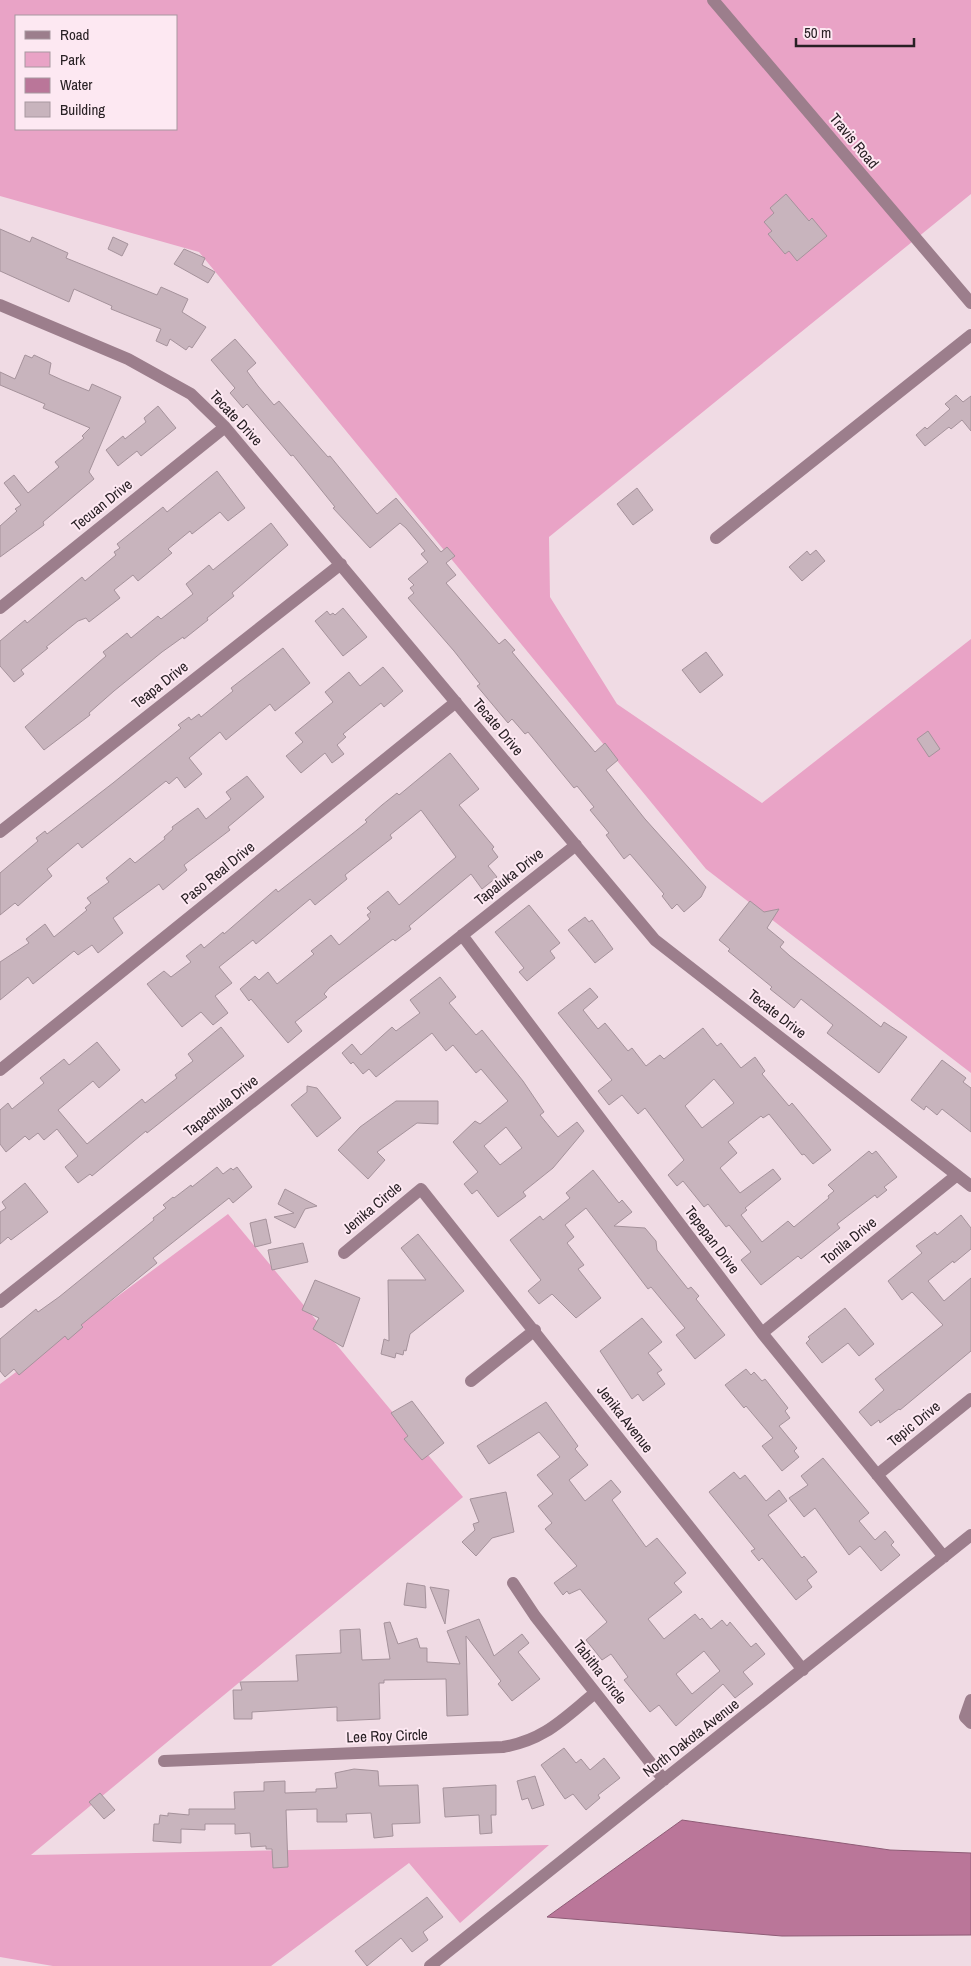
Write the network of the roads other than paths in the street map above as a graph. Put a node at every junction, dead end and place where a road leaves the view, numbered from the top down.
1 (713, 0) edge
2 (971, 303) edge
3 (0, 305) edge
4 (971, 335) edge
5 (225, 427) junction
6 (716, 538) dead end
7 (340, 564) junction
8 (0, 608) edge
9 (456, 702) junction
10 (0, 832) edge
11 (576, 845) junction
12 (462, 935) junction
13 (0, 1070) edge
14 (957, 1175) junction
15 (971, 1186) edge
16 (421, 1189) joint
17 (344, 1253) dead end
18 (0, 1302) edge
19 (535, 1330) junction
20 (762, 1333) junction
21 (471, 1381) dead end
22 (971, 1399) edge
23 (877, 1475) junction
24 (971, 1535) edge
25 (944, 1557) junction
26 (513, 1583) dead end
27 (803, 1670) junction
28 (595, 1693) junction
29 (971, 1700) edge
30 (971, 1723) edge
31 (164, 1761) dead end
32 (664, 1780) junction
33 (430, 1966) edge

1 - 2 street, Travis Road
3 - 5 street, Tecate Drive
4 - 6 street
5 - 7 street, Tecate Drive
5 - 8 street, Tecuan Drive
7 - 9 street, Tecate Drive
7 - 10 street, Teapa Drive
9 - 11 street, Tecate Drive
9 - 13 street, Paso Real Drive
11 - 12 street, Tapaluka Drive
11 - 14 street, Tecate Drive
12 - 18 street, Tapachula Drive
12 - 20 street, Tepepan Drive
14 - 15 street, Tecate Drive
14 - 20 street, Tonila Drive
16 - 17 street, Jenika Circle
16 - 19 street, Jenika Avenue
19 - 21 street
19 - 27 street, Jenika Avenue
20 - 23 street, Tepepan Drive
22 - 23 street, Tepic Drive
23 - 25 street, Tepepan Drive
24 - 25 street, North Dakota Avenue
25 - 27 street, North Dakota Avenue
26 - 28 street, Tabitha Circle
27 - 32 street, North Dakota Avenue
28 - 31 street, Lee Roy Circle
28 - 32 street, Tabitha Circle
29 - 30 street
32 - 33 street, North Dakota Avenue

